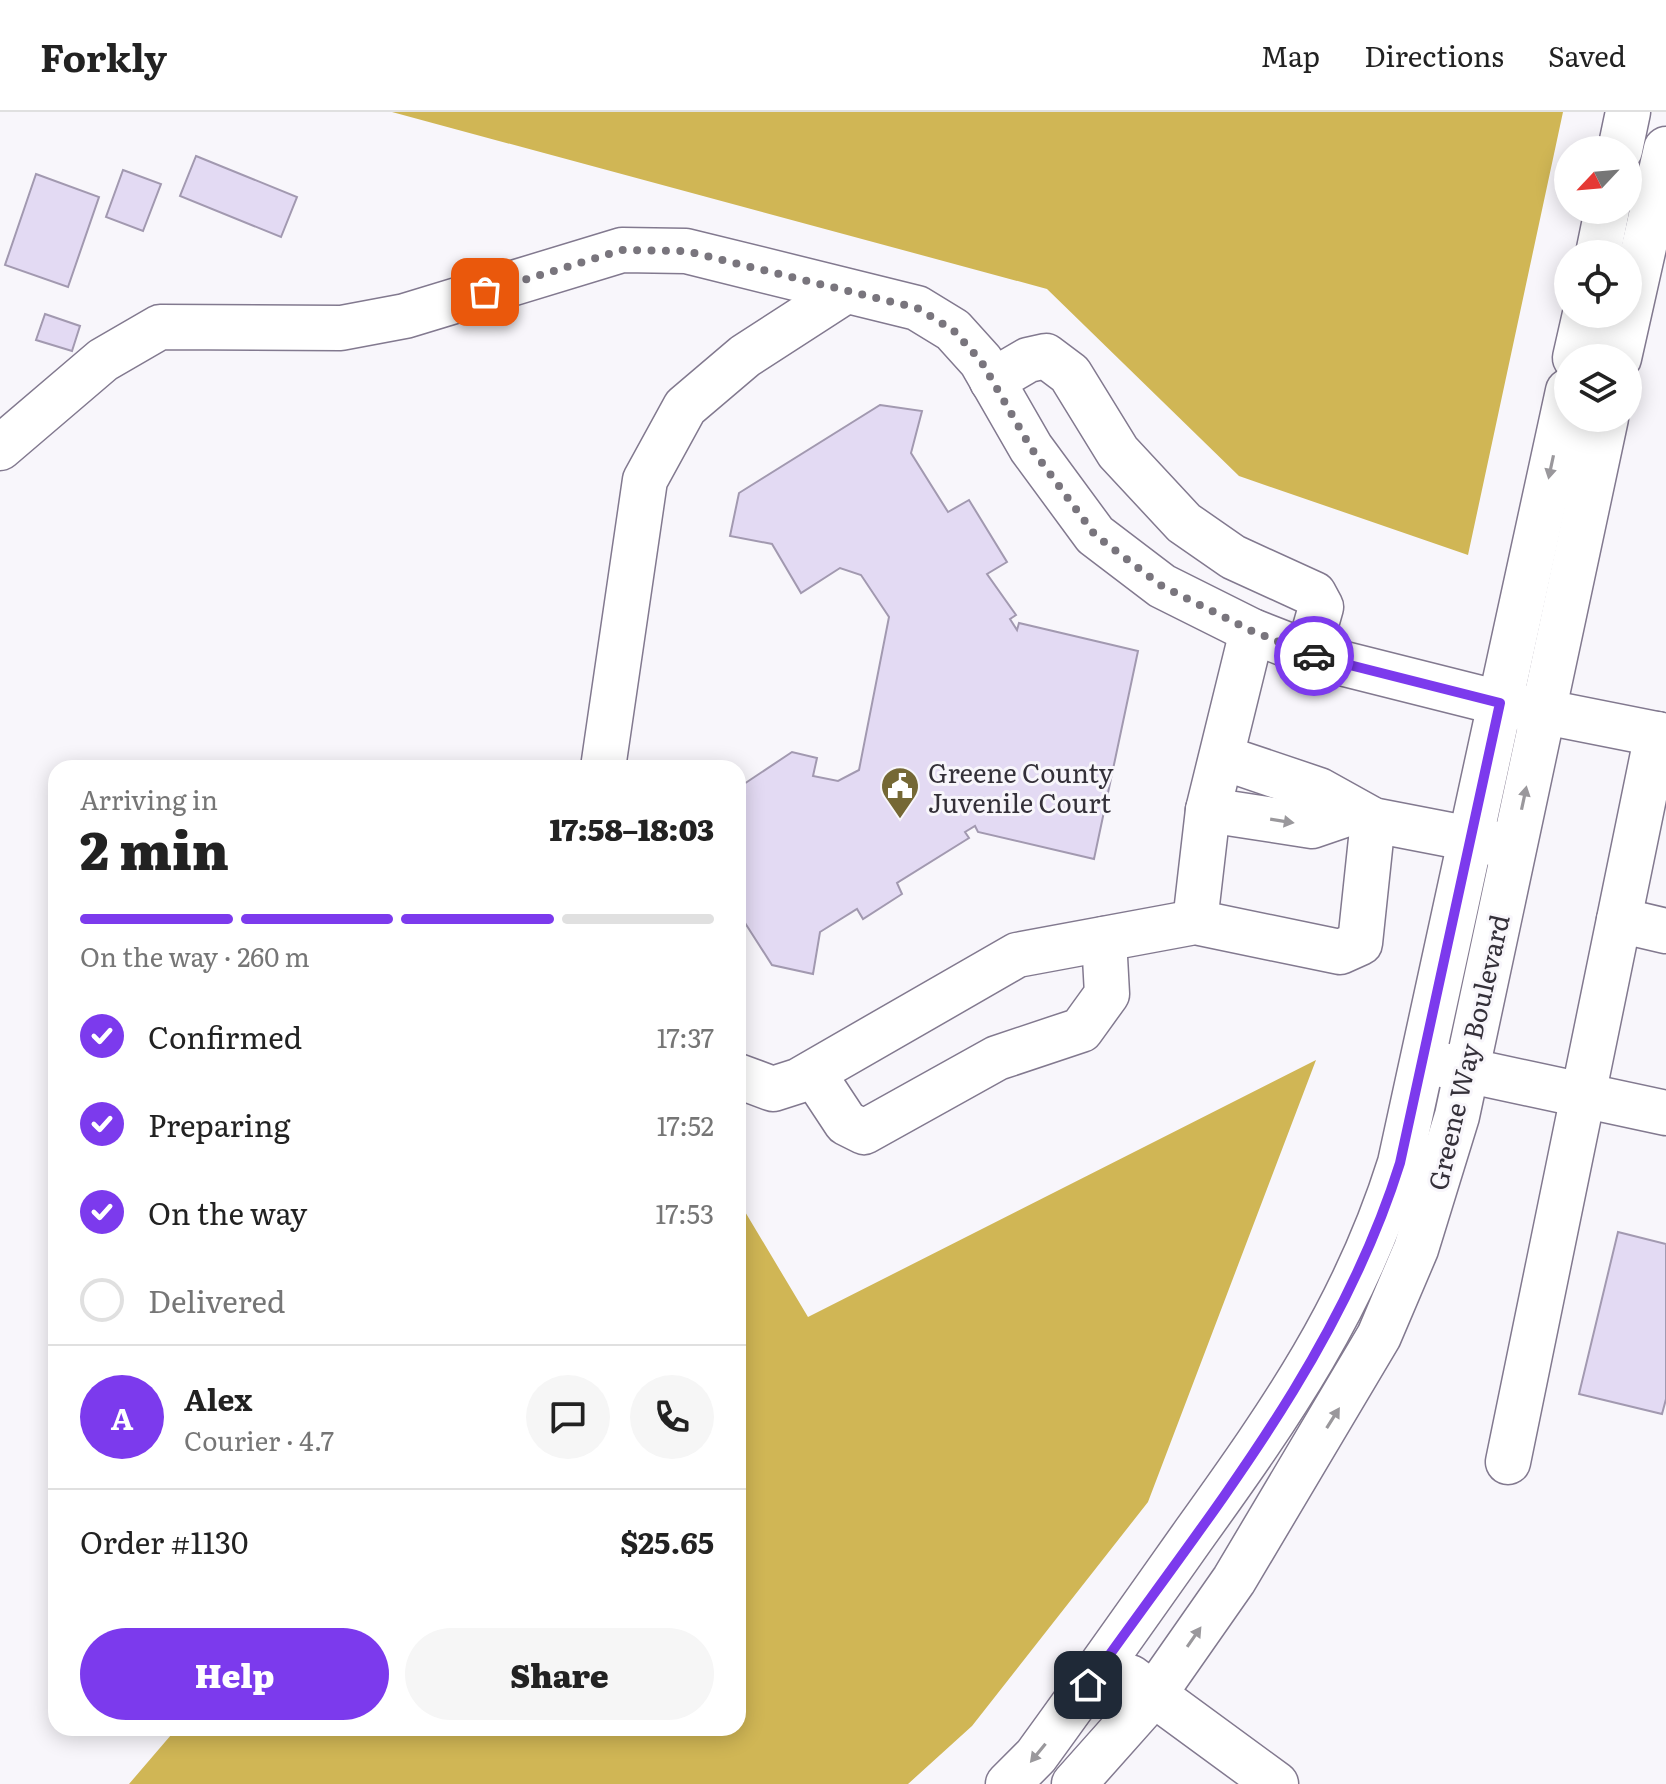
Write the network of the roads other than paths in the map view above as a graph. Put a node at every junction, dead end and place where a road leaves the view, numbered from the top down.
1 (1628, 112) edge
2 (1623, 136) edge
3 (1666, 149) edge
4 (844, 292) junction
5 (1622, 344) edge
6 (992, 381) junction
7 (1559, 432) edge
8 (1603, 432) edge
9 (0, 448) edge
10 (1252, 631) junction
11 (1308, 653) junction
12 (1500, 703) junction
13 (1542, 711) junction
14 (1662, 735) edge
15 (1224, 758) junction
16 (604, 760) edge
17 (1208, 810) junction
18 (1363, 816) junction
19 (1471, 837) junction
20 (1513, 848) junction
21 (1619, 920) junction
22 (1195, 922) junction
23 (1666, 931) edge
24 (1104, 939) junction
25 (1422, 1061) junction
26 (1467, 1069) junction
27 (813, 1073) junction
28 (746, 1079) edge
29 (1584, 1096) junction
30 (1666, 1113) edge
31 (1508, 1462) dead end
32 (1105, 1661) junction
33 (1155, 1693) junction
34 (1008, 1784) edge
35 (1074, 1784) edge
36 (1276, 1784) edge

1 - 2 street
3 - 5 street
4 - 6 street
4 - 9 street
4 - 16 street
6 - 10 street
6 - 11 street
7 -> 12 street, Greene Way Boulevard
8 - 13 street, Greene Way Boulevard
10 - 11 street
10 - 15 street
11 - 12 street
12 - 13 street
12 - 19 street, Greene Way Boulevard
13 - 14 street
20 -> 13 street, Greene Way Boulevard
14 - 21 street
15 - 17 street
15 - 18 street
17 -> 18 street
17 - 22 street
18 - 19 street
18 - 22 street
19 - 20 street
19 - 25 street, Greene Way Boulevard
20 - 26 street, Greene Way Boulevard
21 - 23 street
21 - 29 street
22 - 24 street
24 - 27 street
24 - 27 street
25 - 26 street
25 - 32 street, Greene Way Boulevard
26 - 29 street
33 -> 26 street, Greene Way Boulevard
27 - 28 street
29 - 30 street
29 - 31 street
32 - 33 street
32 -> 34 street, Greene Way Boulevard
33 - 35 street, Greene Way Boulevard
33 - 36 street

